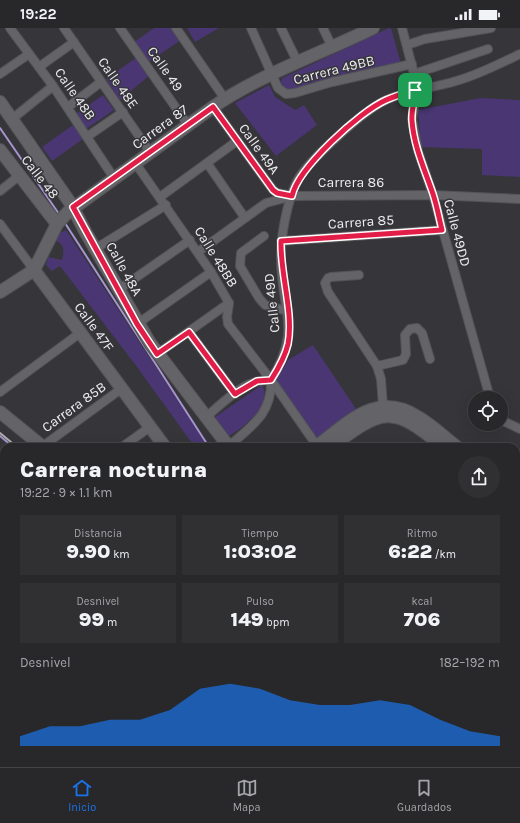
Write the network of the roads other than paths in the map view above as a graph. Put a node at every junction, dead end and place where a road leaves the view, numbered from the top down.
1 (10, 28) edge
2 (64, 28) edge
3 (120, 28) edge
4 (176, 28) edge
5 (251, 28) edge
6 (281, 28) edge
7 (323, 28) edge
8 (373, 28) edge
9 (402, 28) edge
10 (490, 28) edge
11 (74, 42) junction
12 (408, 45) junction
13 (332, 47) junction
14 (488, 49) dead end
15 (29, 54) junction
16 (520, 54) edge
17 (298, 63) junction
18 (412, 64) junction
19 (39, 67) junction
20 (0, 74) edge
21 (414, 74) junction
22 (273, 75) junction
23 (101, 82) junction
24 (54, 86) junction
25 (415, 90) junction
26 (225, 99) junction
27 (0, 102) edge
28 (68, 107) junction
29 (213, 107) junction
30 (123, 112) junction
31 (12, 119) junction
32 (188, 125) junction
33 (88, 136) junction
34 (237, 142) junction
35 (0, 150) edge
36 (150, 152) junction
37 (206, 163) junction
38 (136, 164) junction
39 (20, 175) junction
40 (114, 178) junction
41 (0, 191) edge
42 (434, 195) junction
43 (292, 196) junction
44 (160, 197) junction
45 (520, 199) edge
46 (166, 205) junction
47 (64, 216) junction
48 (245, 218) junction
49 (0, 224) edge
50 (442, 230) junction
51 (264, 236) dead end
52 (190, 240) junction
53 (281, 241) junction
54 (95, 249) junction
55 (198, 252) junction
56 (34, 270) junction
57 (212, 272) junction
58 (359, 274) dead end
59 (118, 290) junction
60 (0, 292) edge
61 (229, 303) junction
62 (287, 311) junction
63 (137, 324) junction
64 (189, 332) junction
65 (80, 333) junction
66 (157, 354) junction
67 (430, 359) dead end
68 (377, 366) junction
69 (271, 380) junction
70 (121, 389) junction
71 (488, 391) edge
72 (0, 392) edge
73 (235, 394) junction
74 (382, 406) junction
75 (0, 412) edge
76 (206, 417) junction
77 (508, 423) edge
78 (150, 427) junction
79 (520, 429) edge
80 (38, 443) edge
81 (48, 443) edge
82 (128, 443) edge
83 (162, 443) edge
84 (226, 443) edge
85 (233, 443) edge
86 (314, 443) edge
87 (320, 443) edge
88 (337, 443) edge
89 (433, 443) edge
90 (452, 443) edge

1 - 15 street, Calle 48B
2 - 11 street, Calle 48E
3 - 32 street, Calle 49
4 - 26 street
5 - 22 street, Carrera 49BB
6 - 17 street
7 - 13 street
8 - 13 street, Carrera 87
9 - 12 street, Calle 49DD
10 - 12 street
11 - 19 street
11 - 23 street, Calle 48E
12 - 18 street, Calle 49DD
13 - 17 street, Carrera 87
14 - 21 street
15 - 19 street, Calle 48B
15 - 20 street
16 - 25 street, Calle 49D
17 - 22 street, Carrera 87
18 - 21 street, Calle 49DD
18 - 22 street, Carrera 49BB
19 - 24 street, Calle 48B
21 - 25 street, Calle 49DD
22 - 26 street, Carrera 87
23 - 28 street
23 - 30 street, Calle 48E
24 - 28 street, Calle 48B
24 - 31 street
25 - 42 street, Calle 49DD
25 - 43 street, Calle 49D
26 - 29 street, Carrera 87
27 - 31 street, Calle 48A
28 - 33 street, Calle 48B
29 - 32 street, Carrera 87
29 - 34 street, Calle 49A
30 - 33 street
30 - 36 street, Calle 48E
31 - 47 street, Calle 48A
32 - 36 street, Carrera 87
33 - 40 street, Calle 48B
34 - 37 street
34 - 43 street, Calle 49A
35 - 39 street, Calle 48
36 - 38 street, Carrera 87
37 - 44 street
37 - 48 street
38 - 40 street, Carrera 87
38 - 44 street, Calle 48BB
39 - 41 street
39 - 47 street, Calle 48
40 - 47 street, Carrera 87
42 - 43 street, Carrera 86
42 - 45 street, Carrera 86
42 - 50 street, Calle 49DD
43 - 48 street, Carrera 86
43 - 53 street, Calle 49D
44 - 46 street, Calle 48BB
46 - 52 street, Calle 48BB
46 - 54 street
47 - 54 street, Calle 48A
47 - 56 street, Carrera 87
48 - 55 street, Carrera 86
49 - 56 street, Calle 47F
50 - 53 street, Carrera 85
50 - 71 street, Calle 49DD
51 - 62 street
52 - 55 street, Calle 48BB
52 - 59 street
53 - 62 street, Calle 49D
54 - 59 street, Calle 48A
55 - 57 street, Calle 48BB
56 - 60 street
56 - 65 street, Calle 47F
57 - 61 street, Calle 48BB
57 - 63 street
58 - 68 street
59 - 63 street, Calle 48A
61 - 64 street
61 - 69 street, Calle 48BB
62 - 69 street, Calle 49D
63 - 66 street, Calle 48A
64 - 66 street
64 - 73 street
65 - 70 street, Calle 47F
65 - 72 street
66 - 76 street, Calle 48A
67 - 68 street
68 - 74 street
69 - 73 street
69 - 85 street
69 - 86 street, Calle 48BB
70 - 78 street, Calle 47F
70 - 81 street, Carrera 85B
73 - 76 street
74 - 87 street
74 - 90 street
75 - 80 street
76 - 84 street, Calle 48A
77 - 79 street
78 - 82 street
78 - 83 street, Calle 47F
88 - 89 street

